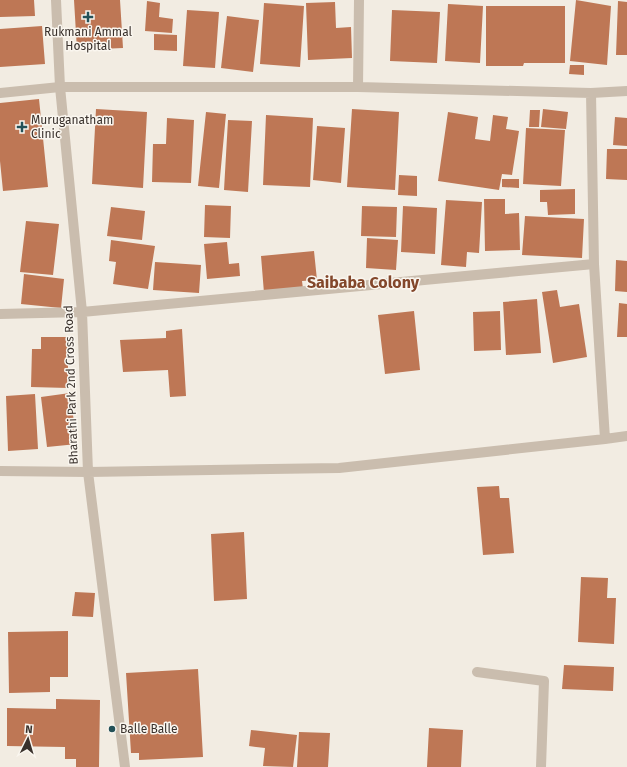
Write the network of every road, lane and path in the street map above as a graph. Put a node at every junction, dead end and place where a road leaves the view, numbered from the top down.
1 (56, 0) edge
2 (360, 0) edge
3 (60, 87) junction
4 (358, 87) junction
5 (627, 91) edge
6 (0, 93) edge
7 (592, 93) junction
8 (594, 264) junction
9 (82, 312) junction
10 (0, 314) edge
11 (627, 436) edge
12 (605, 439) junction
13 (0, 471) edge
14 (88, 472) junction
15 (477, 672) dead end
16 (125, 767) edge
17 (541, 767) edge

1 - 3 street, Bharathi Park 2nd Cross Road
2 - 4 street
3 - 4 street
3 - 6 street
3 - 9 street, Bharathi Park 2nd Cross Road
4 - 7 street
5 - 7 street
7 - 8 street
8 - 9 street
8 - 12 street
9 - 10 street
9 - 14 street, Bharathi Park 2nd Cross Road
11 - 12 street
12 - 14 street
13 - 14 street
14 - 16 street, Bharathi Park 2nd Cross Road
15 - 17 street

